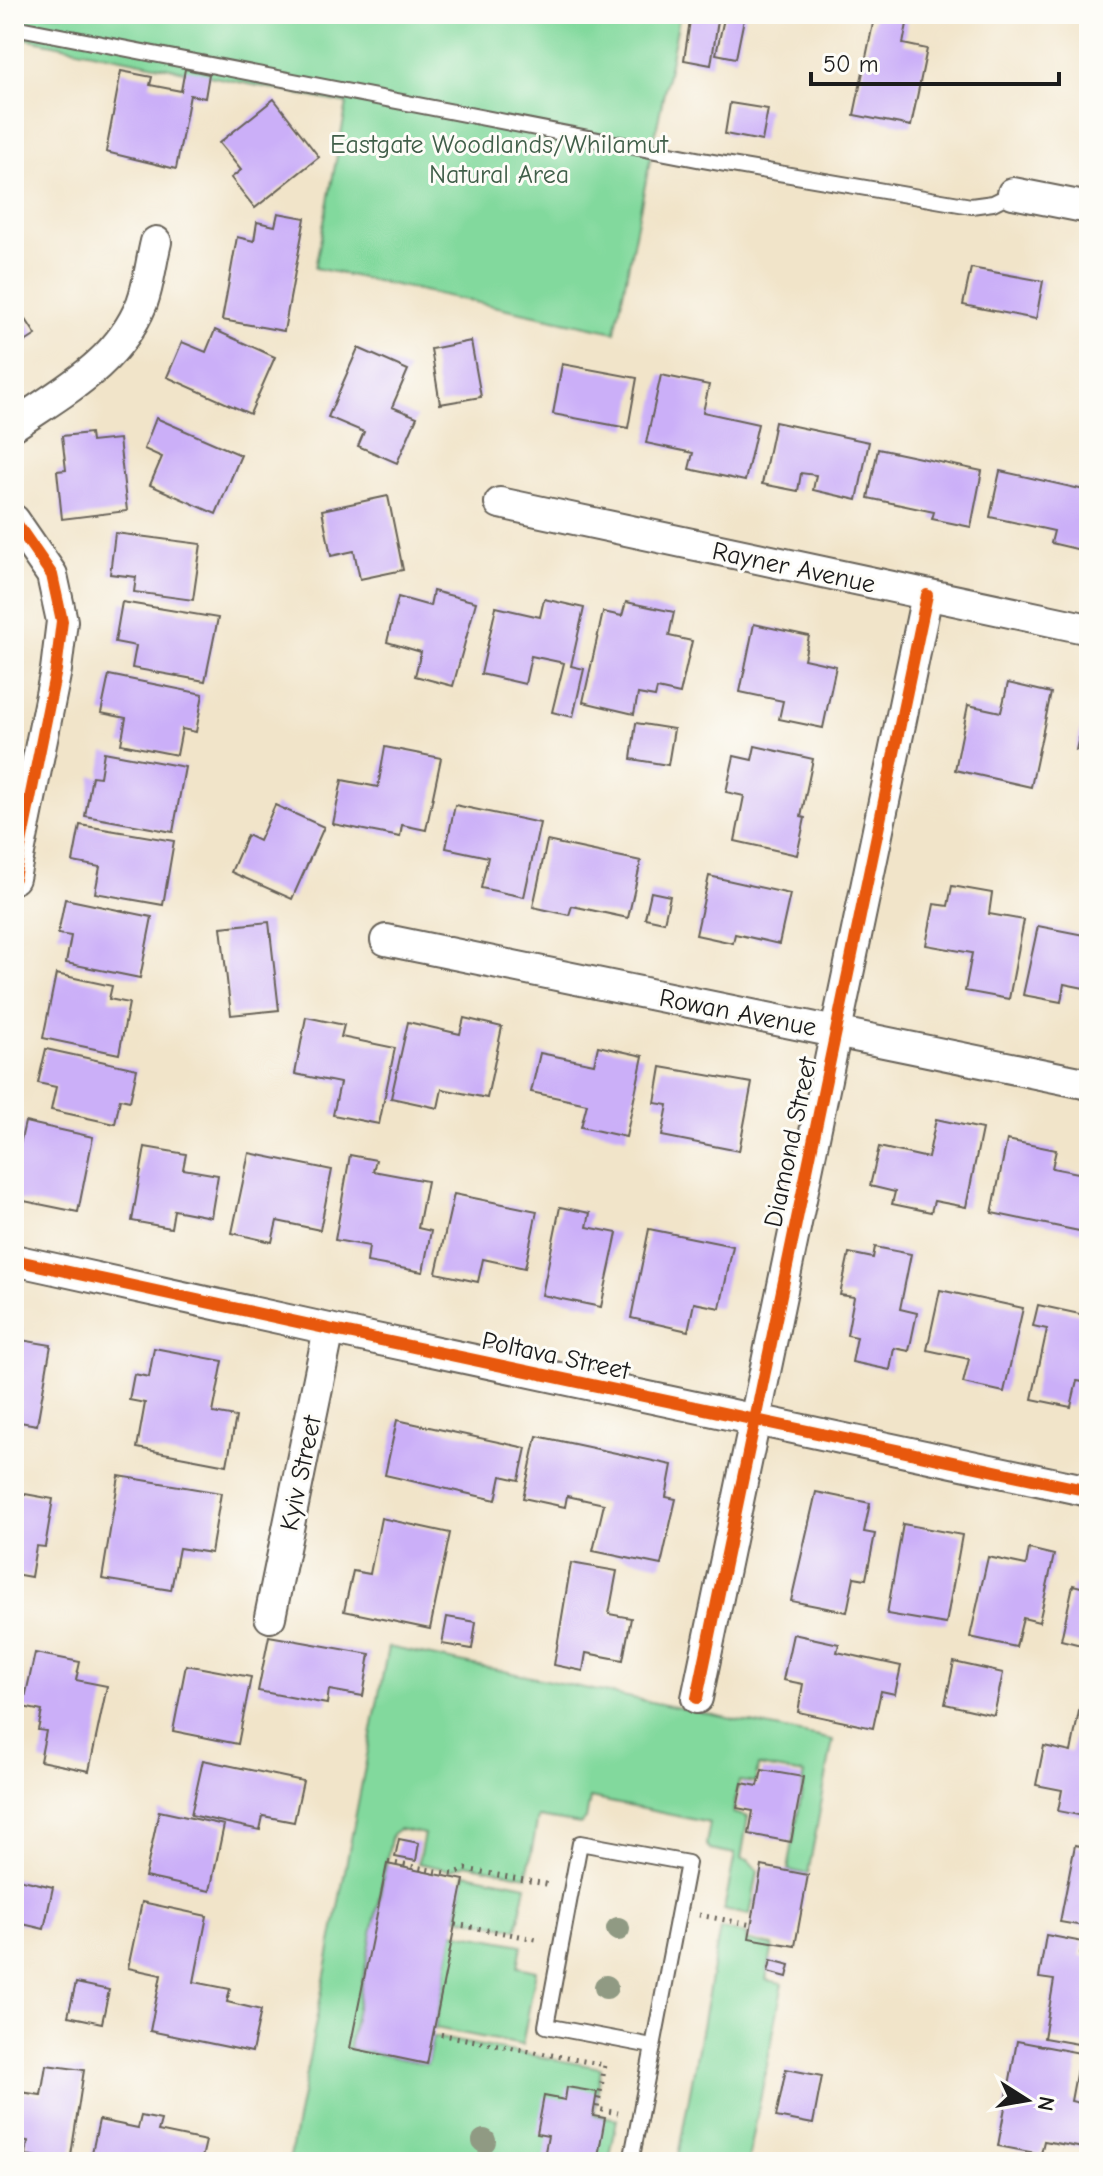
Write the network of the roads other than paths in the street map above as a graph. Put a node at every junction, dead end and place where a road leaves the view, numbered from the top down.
1 (14, 27) edge
2 (1013, 193) joint
3 (1089, 208) edge
4 (156, 242) dead end
5 (14, 425) edge
6 (500, 503) dead end
7 (14, 520) edge
8 (927, 595) junction
9 (1089, 629) edge
10 (14, 878) edge
11 (386, 940) dead end
12 (835, 1031) junction
13 (1089, 1084) edge
14 (14, 1260) edge
15 (329, 1329) junction
16 (755, 1420) junction
17 (1089, 1491) edge
18 (270, 1617) dead end
19 (697, 1698) dead end
20 (652, 2046) junction
21 (631, 2162) edge

1 - 2 lane
2 - 3 street
4 - 5 street
6 - 8 street, Rayner Avenue
7 - 10 street
8 - 9 street, Rayner Avenue
8 - 12 street, Diamond Street
11 - 12 street, Rowan Avenue
12 - 13 street, Rowan Avenue
12 - 16 street, Diamond Street
14 - 15 street, Poltava Street
15 - 16 street, Poltava Street
15 - 18 street, Kyiv Street
16 - 17 street, Poltava Street
16 - 19 street, Diamond Street
20 - 20 lane
20 - 21 lane

